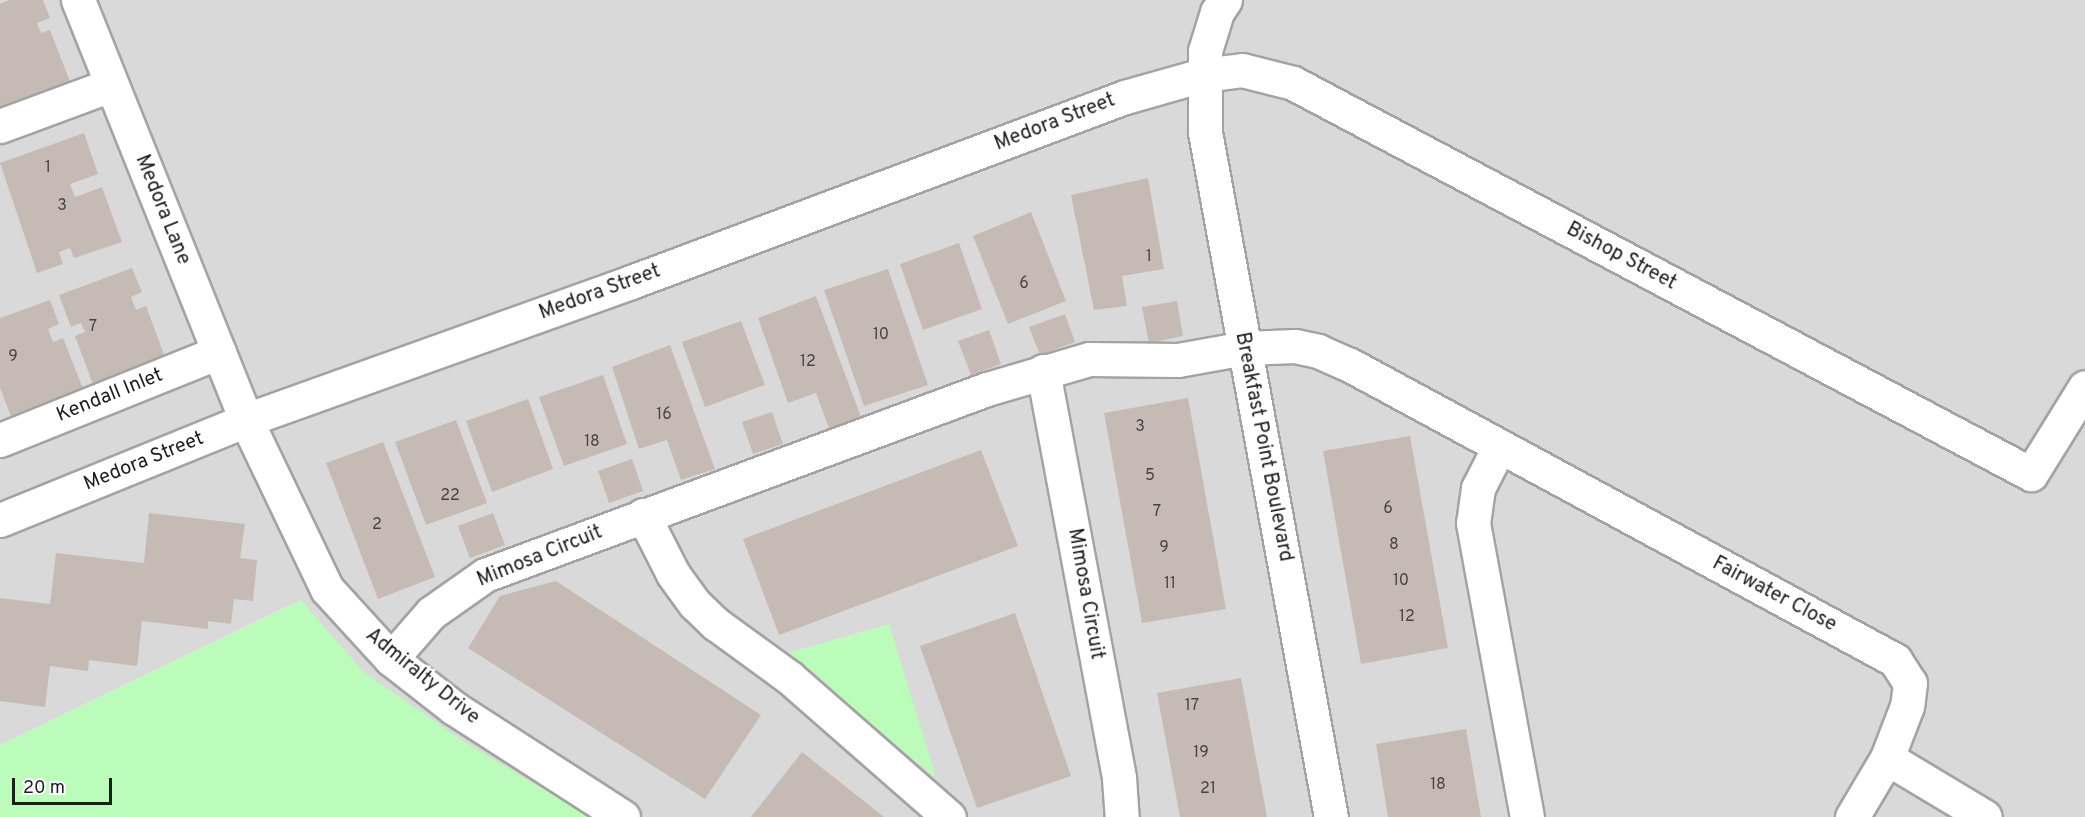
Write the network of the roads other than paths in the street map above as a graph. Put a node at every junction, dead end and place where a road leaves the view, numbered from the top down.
1 (78, 0) edge
2 (1225, 0) edge
3 (1203, 75) junction
4 (111, 85) junction
5 (0, 126) edge
6 (1245, 348) junction
7 (219, 352) junction
8 (1043, 371) junction
9 (2085, 387) edge
10 (246, 420) junction
11 (0, 440) edge
12 (1498, 449) junction
13 (644, 515) junction
14 (0, 520) edge
15 (392, 658) junction
16 (1887, 759) junction
17 (623, 817) edge
18 (949, 817) edge
19 (1122, 817) edge
20 (1331, 817) edge
21 (1527, 817) edge
22 (1852, 817) edge
23 (1985, 817) edge

1 - 4 street, Medora Lane
2 - 3 street, Breakfast Point Boulevard
3 - 6 street, Breakfast Point Boulevard
3 - 9 street, Bishop Street
3 - 10 street, Medora Street
4 - 5 street
4 - 7 street, Medora Lane
6 - 8 street, Mimosa Circuit
6 - 12 street, Fairwater Close
6 - 20 street, Breakfast Point Boulevard
7 - 10 street, Medora Lane
7 - 11 street, Kendall Inlet
8 - 13 street, Mimosa Circuit
8 - 19 street, Mimosa Circuit
10 - 14 street, Medora Street
10 - 15 street, Admiralty Drive
12 - 16 street, Fairwater Close
12 - 21 street
13 - 15 street, Mimosa Circuit
13 - 18 street
15 - 17 street, Admiralty Drive
16 - 22 street, Fairwater Close
16 - 23 street

